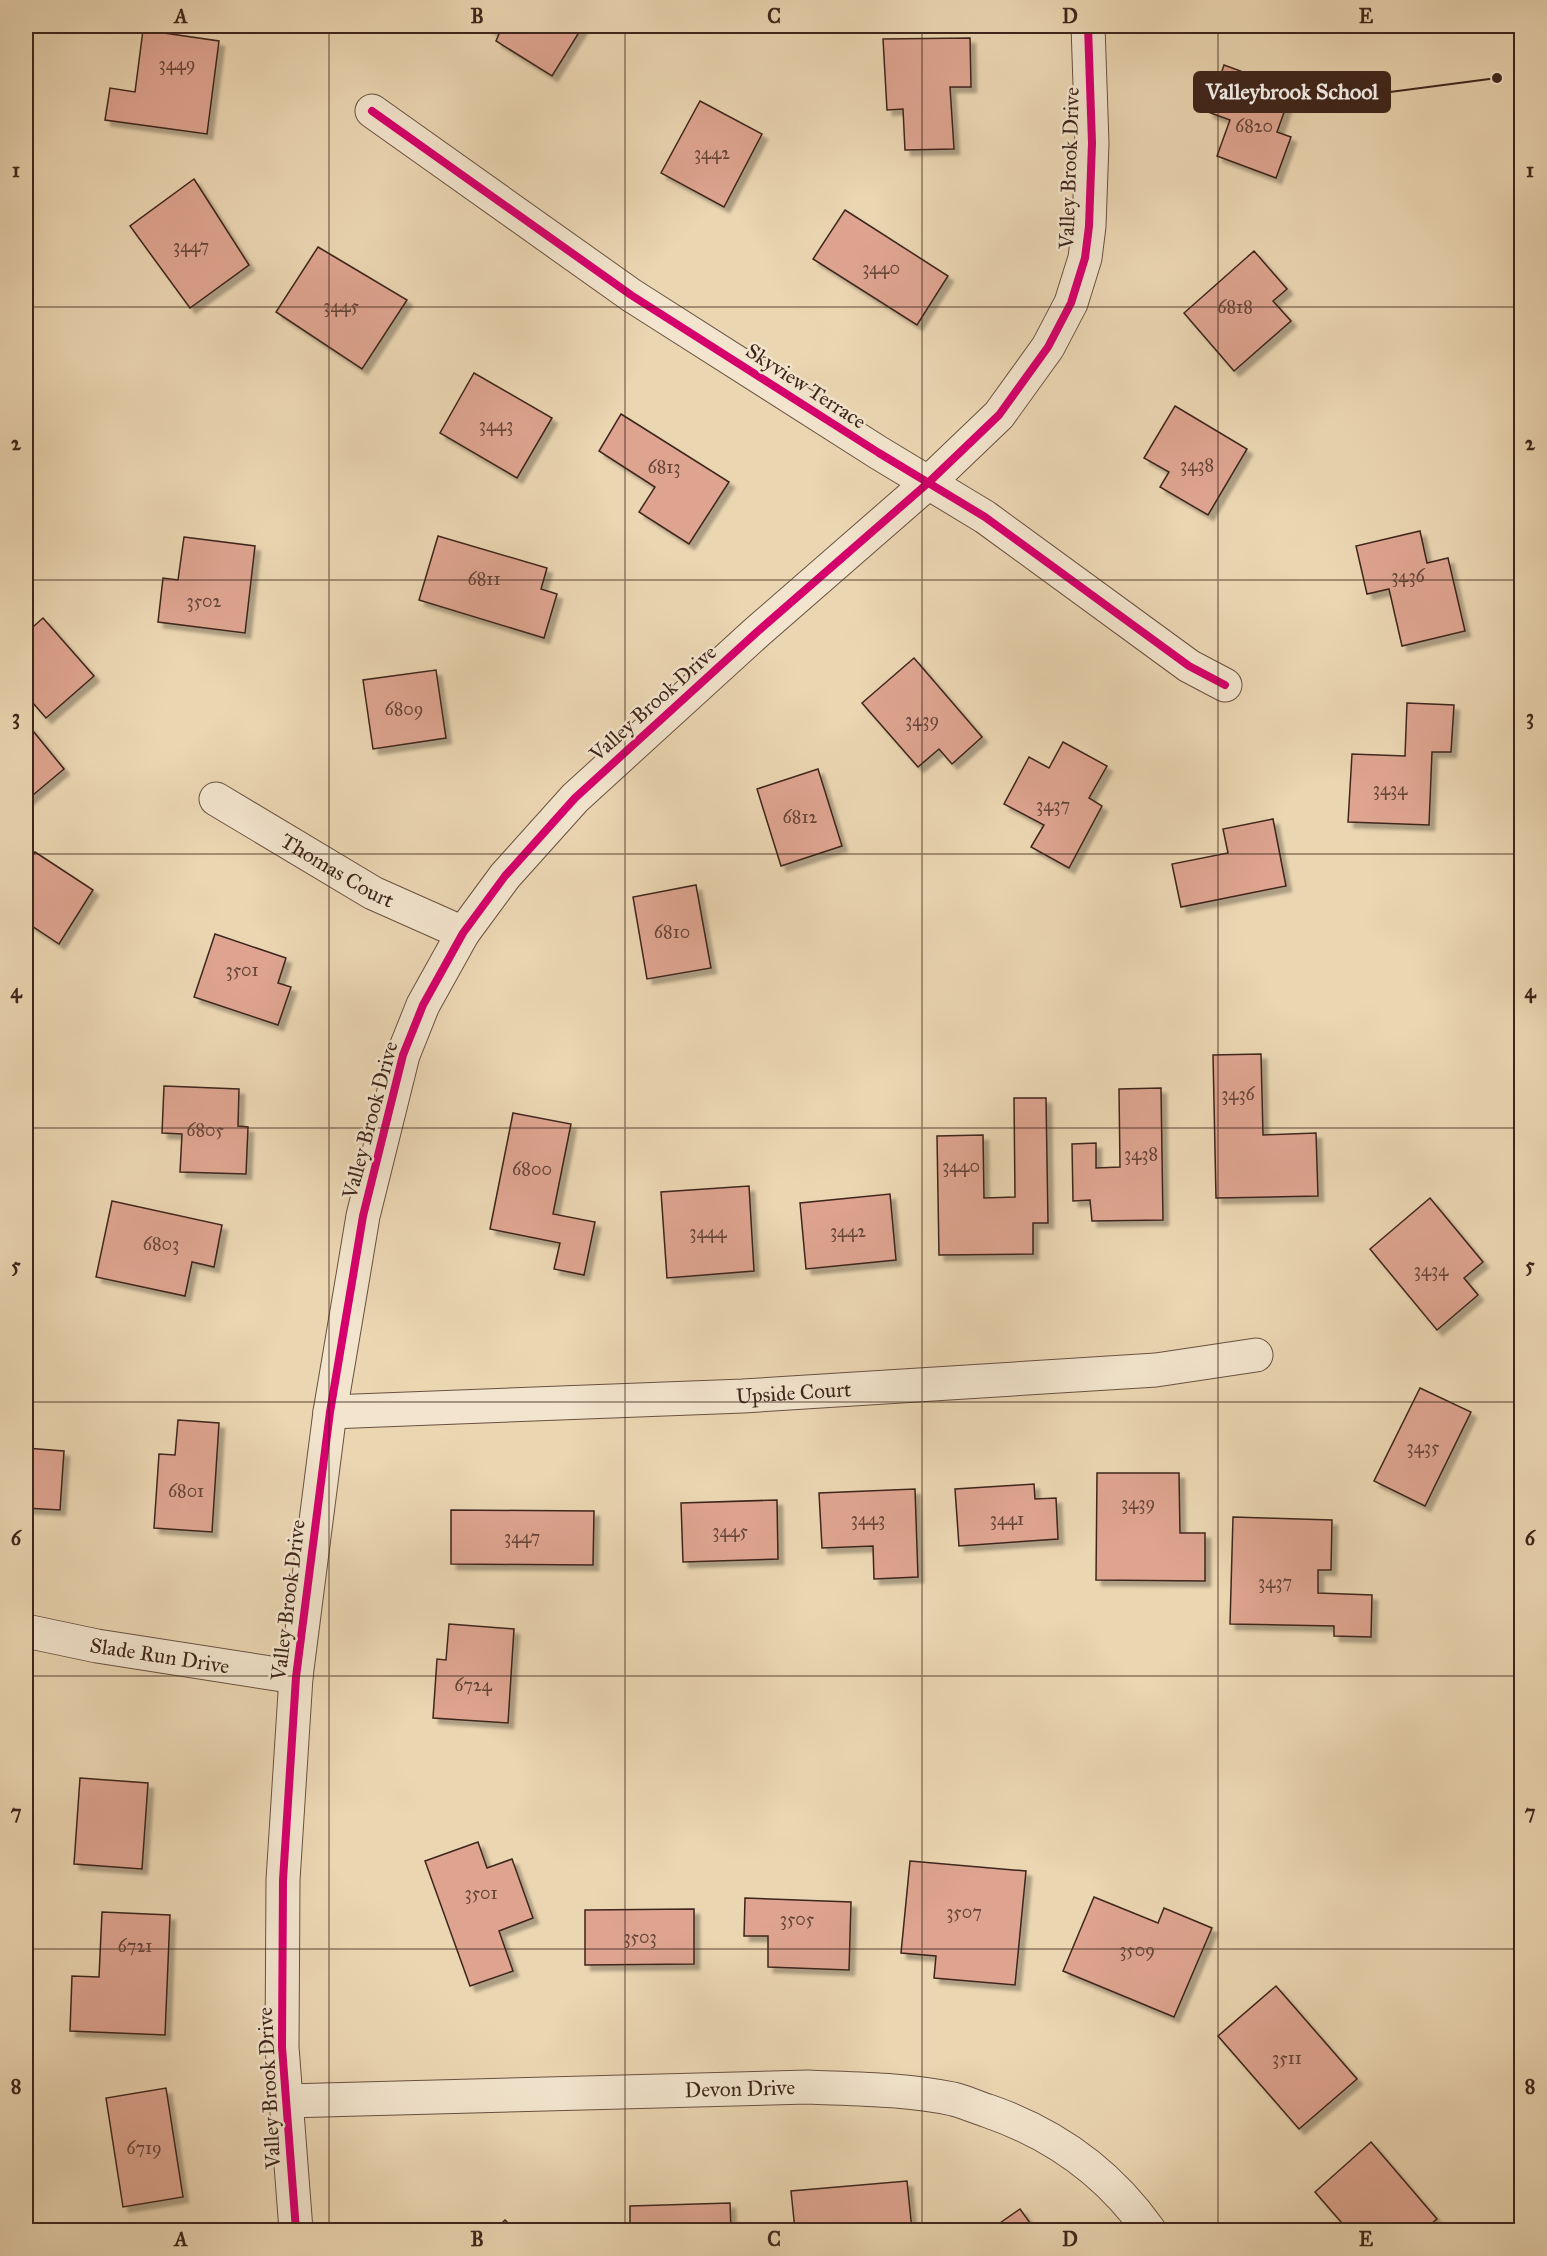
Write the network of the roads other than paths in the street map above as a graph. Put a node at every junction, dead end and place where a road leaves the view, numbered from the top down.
1 (1088, 26) edge
2 (372, 111) dead end
3 (928, 483) junction
4 (1225, 685) dead end
5 (216, 799) dead end
6 (463, 933) junction
7 (1256, 1355) dead end
8 (330, 1412) junction
9 (26, 1631) edge
10 (296, 1677) junction
11 (286, 2101) junction
12 (296, 2230) edge
13 (1149, 2230) edge

1 - 3 street, Valley Brook Drive
2 - 3 street, Skyview Terrace
3 - 4 street, Skyview Terrace
3 - 6 street, Valley Brook Drive
5 - 6 street, Thomas Court
6 - 8 street, Valley Brook Drive
7 - 8 street, Upside Court
8 - 10 street, Valley Brook Drive
9 - 10 street, Slade Run Drive
10 - 11 street, Valley Brook Drive
11 - 12 street, Valley Brook Drive
11 - 13 street, Devon Drive

